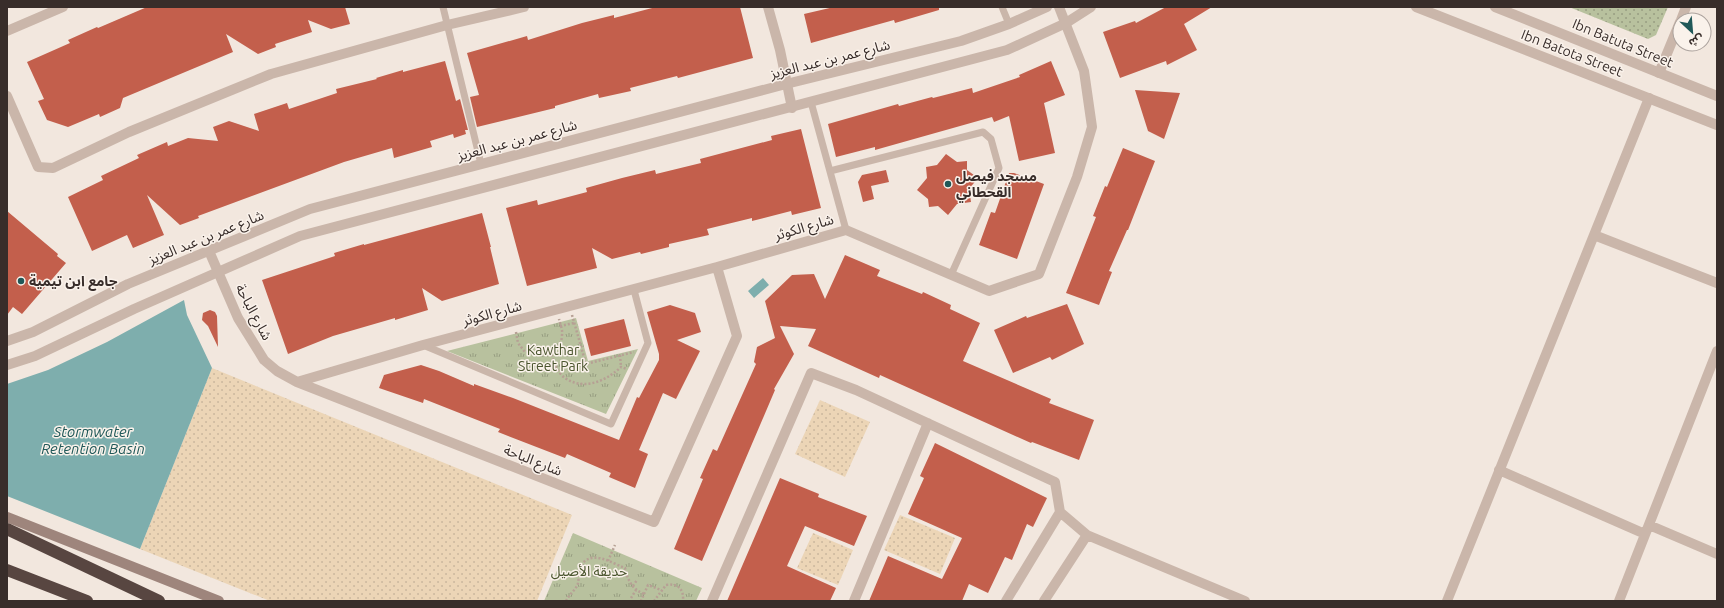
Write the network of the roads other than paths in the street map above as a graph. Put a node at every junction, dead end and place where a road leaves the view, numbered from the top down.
1 (63, 7) edge
2 (443, 7) edge
3 (524, 7) edge
4 (768, 7) edge
5 (1002, 7) edge
6 (1047, 7) edge
7 (1059, 7) edge
8 (1091, 7) edge
9 (1416, 7) edge
10 (1496, 7) edge
11 (1066, 23) junction
12 (1009, 24) junction
13 (447, 25) junction
14 (7, 31) edge
15 (1672, 41) edge
16 (1659, 73) junction
17 (786, 84) junction
18 (7, 96) edge
19 (1717, 96) edge
20 (1649, 98) junction
21 (811, 102) junction
22 (792, 108) junction
23 (1717, 125) edge
24 (482, 164) junction
25 (830, 171) junction
26 (846, 230) junction
27 (1594, 235) junction
28 (209, 251) junction
29 (717, 267) junction
30 (218, 272) junction
31 (951, 275) junction
32 (1717, 283) edge
33 (634, 290) junction
34 (7, 341) edge
35 (423, 345) junction
36 (1717, 351) edge
37 (7, 365) edge
38 (297, 382) junction
39 (928, 423) junction
40 (1499, 470) junction
41 (1060, 512) junction
42 (7, 517) edge
43 (7, 529) edge
44 (1647, 529) junction
45 (1087, 535) junction
46 (1717, 554) edge
47 (7, 570) edge
48 (87, 601) edge
49 (159, 601) edge
50 (219, 601) edge
51 (712, 601) edge
52 (854, 601) edge
53 (1006, 601) edge
54 (1044, 601) edge
55 (1245, 601) edge
56 (1447, 601) edge
57 (1619, 601) edge

1 - 14 street
2 - 13 lane
3 - 13 street
4 - 17 street
5 - 12 lane
6 - 12 street, شارع عمر بن عبد العزيز
7 - 11 street, شارع الكوثر
8 - 11 street
9 - 20 street, Ibn Batota Street
10 - 16 street, Ibn Batuta Street
11 - 21 street
11 - 31 street, شارع الكوثر
12 - 17 street, شارع عمر بن عبد العزيز
13 - 18 street
13 - 24 lane
15 - 16 street
16 - 19 street, Ibn Batuta Street
17 - 22 street
17 - 24 street, شارع عمر بن عبد العزيز
20 - 23 street, Ibn Batota Street
20 - 27 street
21 - 22 street
21 - 25 lane
22 - 30 street
24 - 28 street, شارع عمر بن عبد العزيز
25 - 26 lane
25 - 31 lane
26 - 29 street, شارع الكوثر
26 - 31 street, شارع الكوثر
27 - 32 street
27 - 40 street
28 - 30 street, شارع الباحة
28 - 34 street, شارع عمر بن عبد العزيز
29 - 33 street, شارع الكوثر
29 - 38 street, شارع الباحة
30 - 37 street
30 - 38 street, شارع الباحة
33 - 35 street, شارع الكوثر
33 - 35 lane
35 - 38 street, شارع الكوثر
36 - 44 street
39 - 41 street
39 - 51 street
39 - 52 street
40 - 44 street
40 - 56 street
41 - 45 street
41 - 53 street
42 - 50 main road
43 - 49 highway
44 - 46 street
44 - 57 street
45 - 54 street
45 - 55 street
47 - 48 highway

